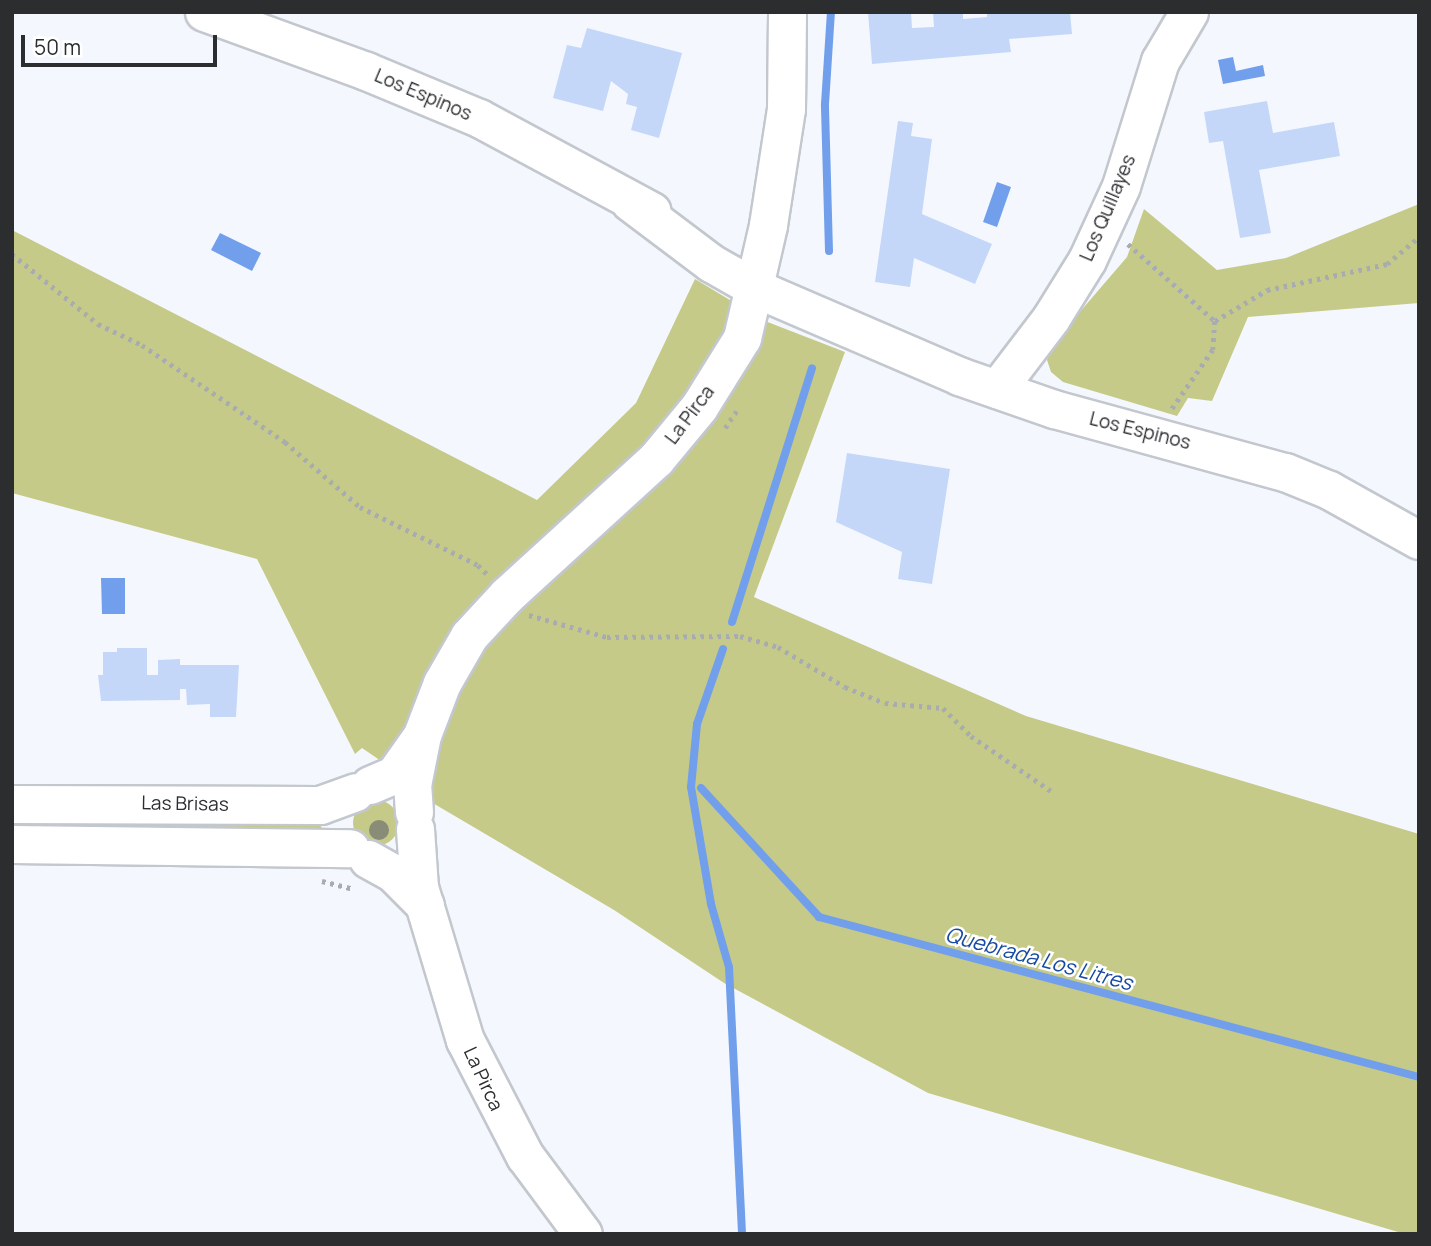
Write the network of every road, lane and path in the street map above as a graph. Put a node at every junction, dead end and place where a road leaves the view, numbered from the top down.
1 (204, 12) edge
2 (787, 12) edge
3 (1189, 12) edge
4 (1103, 228) junction
5 (1419, 237) edge
6 (758, 274) junction
7 (1215, 321) junction
8 (997, 389) junction
9 (1159, 436) junction
10 (1419, 540) edge
11 (422, 735) junction
12 (363, 789) junction
13 (12, 804) edge
14 (415, 820) junction
15 (12, 844) edge
16 (359, 854) junction
17 (425, 905) junction
18 (583, 1234) edge

1 - 6 street, Los Espinos
2 - 6 street, La Pirca
3 - 4 street, Los Quillayes
4 - 7 path
4 - 8 street, Los Quillayes
5 - 7 path
6 - 8 street, Los Espinos
6 - 11 street, La Pirca
7 - 9 path
8 - 9 street, Los Espinos
9 - 10 street, Los Espinos
11 - 12 street, La Pirca
11 - 14 street, La Pirca
12 - 13 street, Las Brisas
12 - 14 street
12 - 16 street
14 - 16 street, Las Brisas
14 - 17 street, La Pirca
15 - 16 street, Las Brisas
16 - 17 street
17 - 18 street, La Pirca

